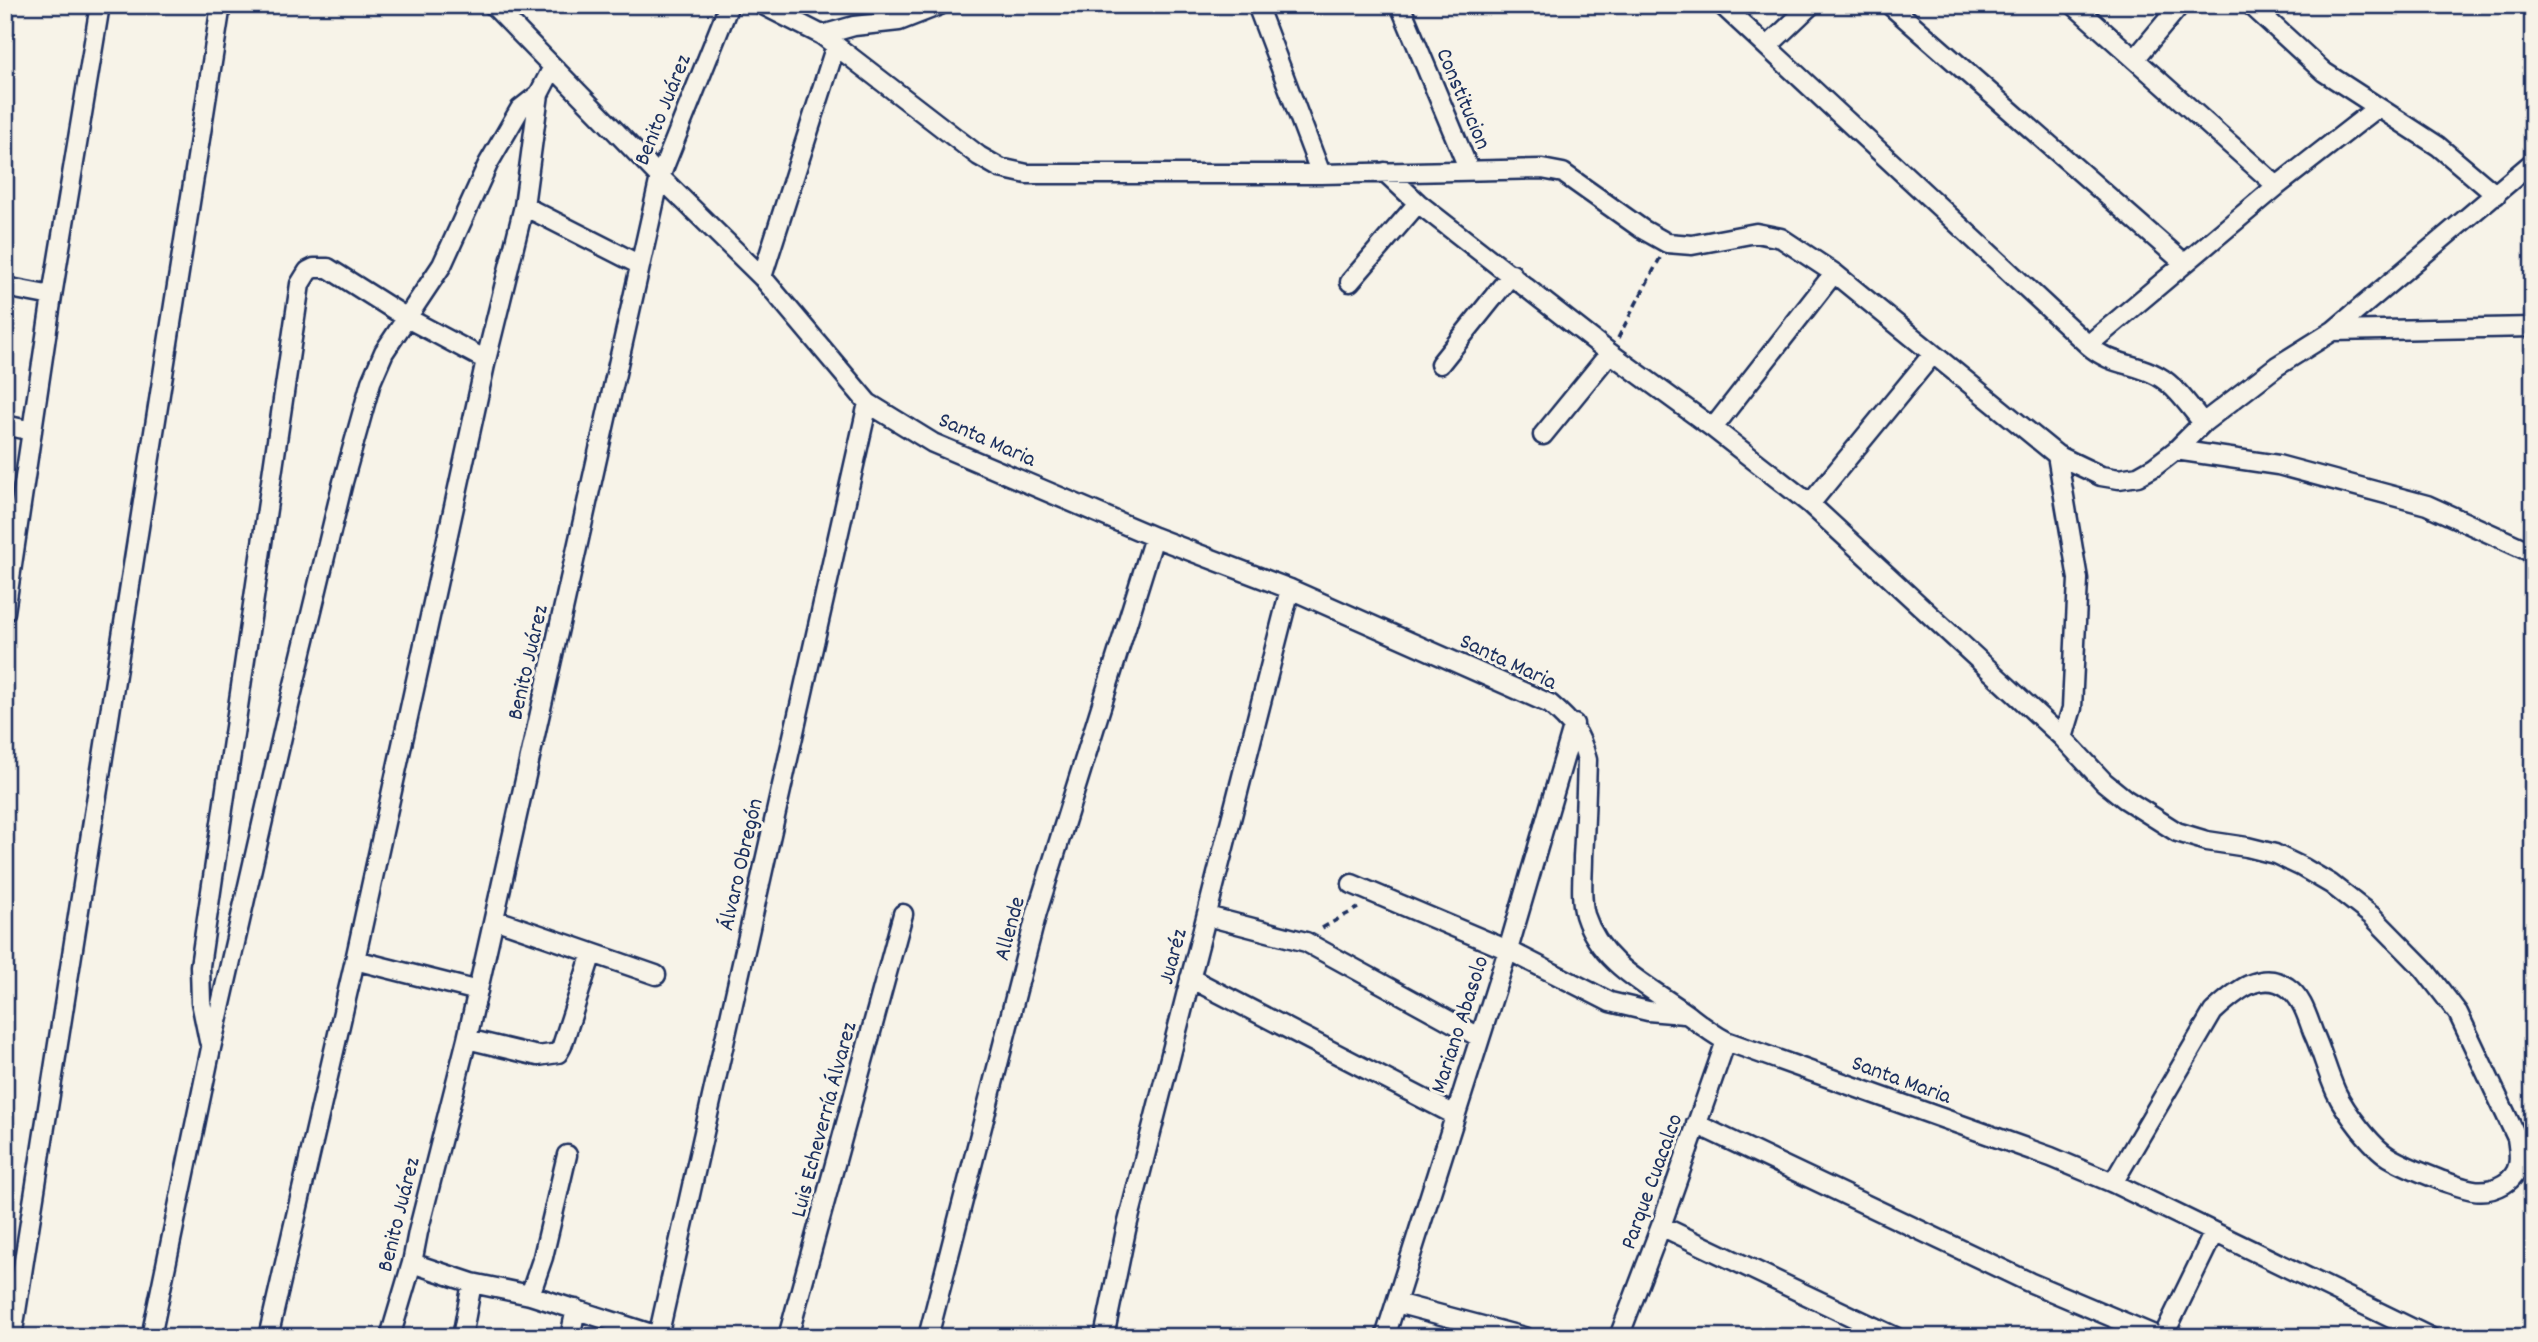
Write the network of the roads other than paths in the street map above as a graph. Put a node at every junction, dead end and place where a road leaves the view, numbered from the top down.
1 (100, 5) edge
2 (221, 5) edge
3 (493, 5) edge
4 (729, 5) edge
5 (763, 5) edge
6 (940, 5) edge
7 (1257, 5) edge
8 (1400, 5) edge
9 (1722, 5) edge
10 (1811, 5) edge
11 (1890, 5) edge
12 (2074, 5) edge
13 (2180, 5) edge
14 (2251, 5) edge
15 (829, 40) junction
16 (1768, 46) junction
17 (2135, 59) junction
18 (553, 68) junction
19 (539, 94) junction
20 (2377, 108) junction
21 (2532, 163) edge
22 (1469, 170) junction
23 (1385, 173) junction
24 (1321, 174) junction
25 (660, 177) junction
26 (2277, 186) junction
27 (2496, 195) junction
28 (1418, 203) junction
29 (524, 206) junction
30 (2184, 262) junction
31 (640, 265) junction
32 (1834, 272) junction
33 (1512, 274) junction
34 (762, 277) junction
35 (1350, 282) dead end
36 (5, 287) edge
37 (52, 296) junction
38 (407, 318) junction
39 (2533, 327) edge
40 (2333, 331) junction
41 (2088, 345) junction
42 (1610, 353) junction
43 (1932, 355) junction
44 (486, 360) junction
45 (1440, 364) dead end
46 (868, 403) junction
47 (2203, 423) junction
48 (5, 425) edge
49 (1713, 428) junction
50 (32, 431) junction
51 (1543, 435) dead end
52 (2176, 450) junction
53 (2057, 455) junction
54 (1810, 504) junction
55 (1154, 537) junction
56 (2533, 553) edge
57 (1290, 589) junction
58 (5, 612) edge
59 (1574, 724) junction
60 (2063, 738) junction
61 (1352, 884) dead end
62 (903, 914) dead end
63 (1207, 916) junction
64 (494, 919) junction
65 (1508, 950) junction
66 (592, 953) junction
67 (355, 960) junction
68 (656, 975) dead end
69 (1190, 978) junction
70 (478, 991) junction
71 (1687, 1014) junction
72 (1479, 1037) junction
73 (467, 1040) junction
74 (1726, 1041) junction
75 (211, 1048) junction
76 (1455, 1115) junction
77 (1696, 1124) junction
78 (567, 1155) dead end
79 (2113, 1183) junction
80 (1661, 1226) junction
81 (2214, 1232) junction
82 (412, 1263) junction
83 (472, 1283) junction
84 (530, 1295) junction
85 (1396, 1303) junction
86 (5, 1309) edge
87 (576, 1309) junction
88 (12, 1334) edge
89 (150, 1337) edge
90 (268, 1337) edge
91 (390, 1337) edge
92 (462, 1337) edge
93 (569, 1337) edge
94 (659, 1337) edge
95 (788, 1337) edge
96 (928, 1337) edge
97 (1104, 1337) edge
98 (1385, 1337) edge
99 (1524, 1337) edge
100 (1619, 1337) edge
101 (1895, 1337) edge
102 (2161, 1337) edge
103 (2430, 1337) edge

1 - 37 street
2 - 88 street
3 - 18 street, Santa Maria
4 - 25 street, Benito Juárez
5 - 15 street
6 - 15 street
7 - 24 street
8 - 22 street, Constitucion
9 - 16 street
10 - 16 street
11 - 30 street
12 - 17 street
13 - 17 street
14 - 20 street
15 - 24 street
15 - 34 street
16 - 41 street
17 - 26 street
18 - 19 street
18 - 25 street, Santa Maria
19 - 29 street
19 - 38 street
20 - 26 street
20 - 27 street
21 - 27 street
22 - 23 street
22 - 32 street
23 - 24 street
23 - 28 street
25 - 31 street, Benito Juárez
25 - 34 street, Santa Maria
26 - 30 street
27 - 40 street
28 - 33 street
28 - 35 street
29 - 31 street
29 - 44 street
30 - 41 street
31 - 64 street, Benito Juárez
32 - 43 street
32 - 49 street
33 - 42 street
33 - 45 street
34 - 46 street, Santa Maria
36 - 37 street
37 - 50 street
38 - 44 street
38 - 75 street
38 - 75 street
39 - 40 street
40 - 47 street
41 - 47 street
42 - 49 street
42 - 51 street
43 - 53 street
43 - 54 street
44 - 67 street
46 - 55 street, Santa Maria
46 - 94 street, Álvaro Obregón
47 - 52 street
48 - 50 street
49 - 54 street
50 - 58 street
52 - 53 street
52 - 56 street
53 - 60 street
54 - 60 street
55 - 57 street, Santa Maria
55 - 96 street, Allende
57 - 59 street, Santa Maria
57 - 63 street, Juaréz
59 - 65 street, Mariano Abasolo
59 - 71 street, Santa Maria
60 - 79 street
61 - 65 street
62 - 95 street, Luis Echeverría Álvarez
63 - 69 street, Juaréz
63 - 72 street
64 - 66 street
64 - 70 street, Benito Juárez
65 - 71 street
65 - 72 street, Mariano Abasolo
66 - 68 street
66 - 73 street
67 - 70 street
67 - 90 street
69 - 76 street
69 - 97 street, Juaréz
70 - 73 street, Benito Juárez
71 - 74 street, Santa Maria
72 - 76 street, Mariano Abasolo
73 - 82 street, Benito Juárez
74 - 77 street, Parque Cuacalco
74 - 79 street, Santa Maria
75 - 89 street
76 - 85 street, Mariano Abasolo
77 - 80 street, Parque Cuacalco
77 - 102 street
78 - 84 street
79 - 81 street, Santa Maria
80 - 100 street, Parque Cuacalco
80 - 101 street
81 - 102 street
81 - 103 street, Santa Maria
82 - 83 street
82 - 91 street, Benito Juárez
83 - 84 street
83 - 92 street
84 - 87 street
85 - 98 street, Mariano Abasolo
85 - 99 street
86 - 88 street
87 - 93 street
87 - 94 street

